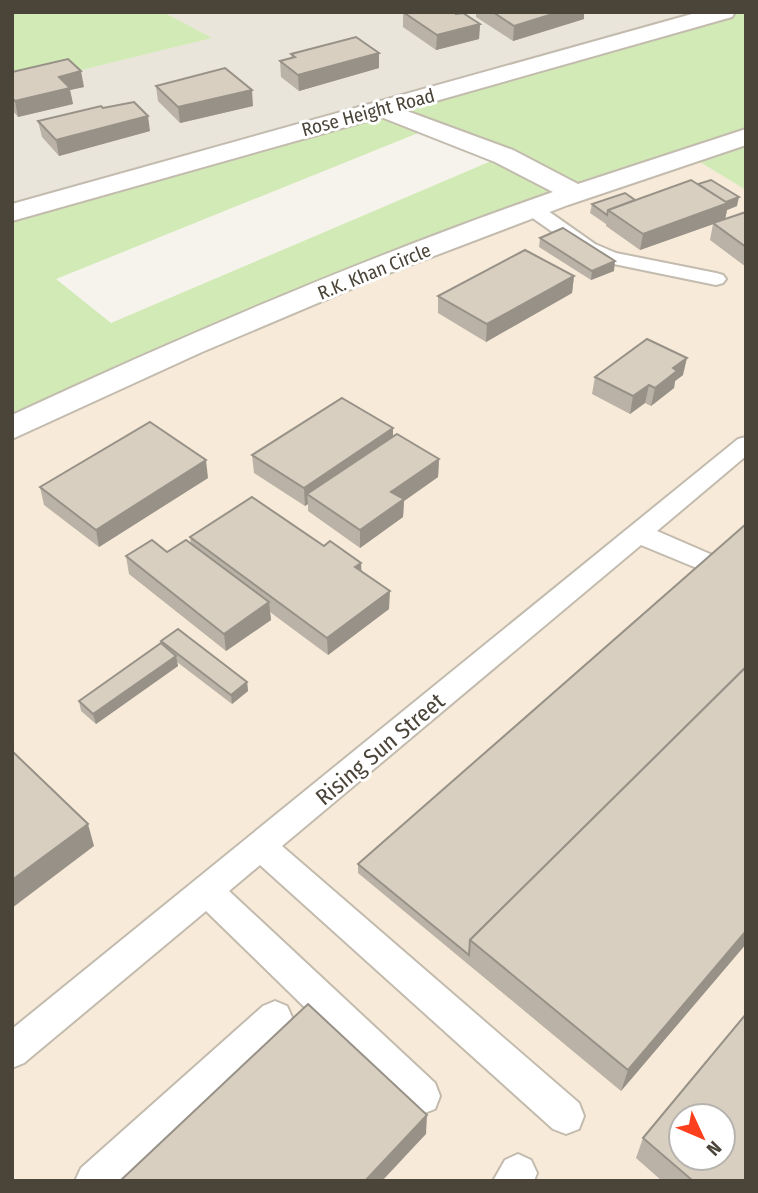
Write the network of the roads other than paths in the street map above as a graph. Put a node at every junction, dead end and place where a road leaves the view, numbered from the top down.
1 (724, 12) edge
2 (385, 108) junction
3 (746, 137) edge
4 (577, 194) junction
5 (534, 210) junction
6 (12, 213) edge
7 (716, 279) dead end
8 (12, 428) edge
9 (746, 444) edge
10 (637, 533) junction
11 (746, 570) edge
12 (261, 848) junction
13 (207, 891) junction
14 (275, 1017) dead end
15 (12, 1051) edge
16 (422, 1096) dead end
17 (566, 1116) dead end
18 (94, 1181) edge

1 - 2 street, Rose Height Road
2 - 4 street
2 - 6 street, Rose Height Road
3 - 4 street, R.K. Khan Circle
4 - 5 street, R.K. Khan Circle
5 - 7 lane
5 - 8 street, R.K. Khan Circle
9 - 10 lane, Rising Sun Street
10 - 11 lane
10 - 12 lane, Rising Sun Street
12 - 13 lane, Rising Sun Street
12 - 17 lane
13 - 15 lane, Rising Sun Street
13 - 16 lane
14 - 18 lane

